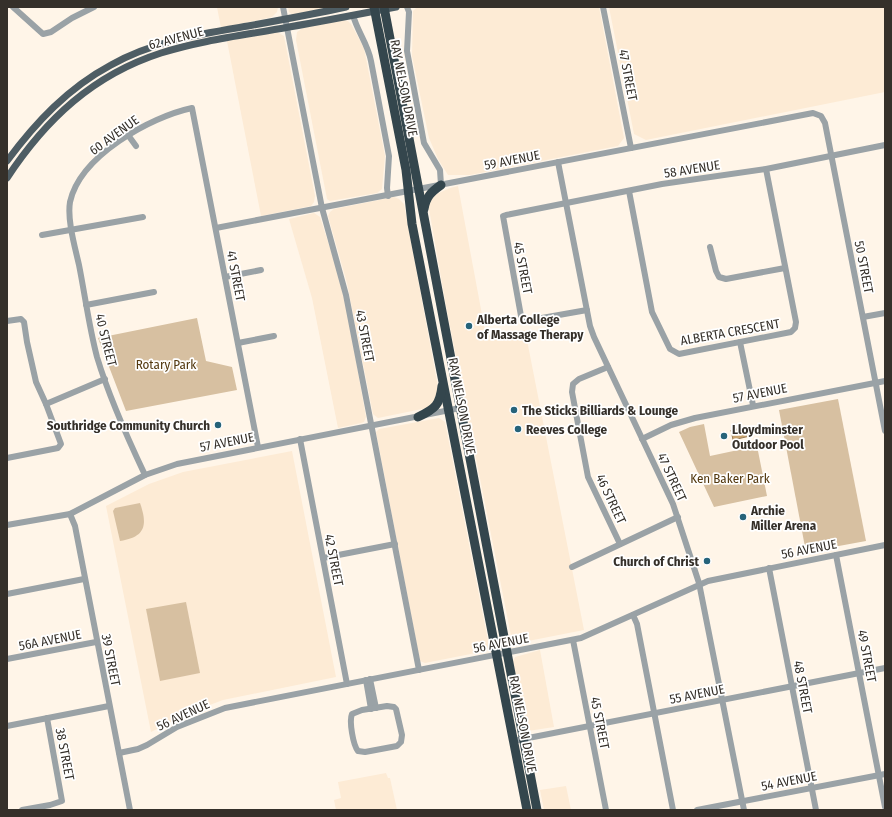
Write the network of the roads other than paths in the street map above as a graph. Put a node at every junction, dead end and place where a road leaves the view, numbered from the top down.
1 (13, 7) edge
2 (94, 7) edge
3 (283, 7) edge
4 (346, 7) edge
5 (396, 7) edge
6 (408, 7) edge
7 (604, 7) edge
8 (384, 8) edge
9 (375, 9) edge
10 (353, 15) junction
11 (286, 19) junction
12 (287, 28) junction
13 (192, 108) joint
14 (813, 113) joint
15 (128, 136) junction
16 (885, 145) edge
17 (136, 146) dead end
18 (631, 148) junction
19 (831, 156) junction
20 (7, 161) edge
21 (558, 162) junction
22 (766, 169) junction
23 (7, 178) edge
24 (441, 186) junction
25 (414, 191) junction
26 (629, 191) junction
27 (388, 196) junction
28 (70, 203) joint
29 (566, 203) junction
30 (322, 208) junction
31 (503, 216) joint
32 (143, 217) dead end
33 (423, 217) junction
34 (216, 228) junction
35 (72, 230) junction
36 (42, 235) dead end
37 (710, 247) dead end
38 (785, 268) junction
39 (261, 270) dead end
40 (225, 277) junction
41 (154, 292) dead end
42 (86, 305) junction
43 (587, 310) junction
44 (885, 313) edge
45 (863, 317) junction
46 (7, 321) edge
47 (274, 336) dead end
48 (740, 342) junction
49 (238, 344) junction
50 (608, 367) junction
51 (443, 378) junction
52 (104, 379) junction
53 (885, 381) edge
54 (876, 382) junction
55 (46, 404) junction
56 (753, 406) junction
57 (460, 408) junction
58 (450, 410) junction
59 (418, 416) junction
60 (372, 425) junction
61 (885, 431) edge
62 (300, 439) junction
63 (642, 439) junction
64 (258, 447) junction
65 (7, 458) edge
66 (145, 475) junction
67 (70, 514) junction
68 (678, 517) junction
69 (7, 525) edge
70 (395, 544) junction
71 (620, 544) junction
72 (885, 545) edge
73 (836, 555) junction
74 (323, 558) junction
75 (572, 567) dead end
76 (769, 568) junction
77 (84, 578) junction
78 (699, 583) junction
79 (7, 594) edge
80 (633, 615) junction
81 (573, 640) junction
82 (96, 642) junction
83 (506, 653) junction
84 (496, 655) junction
85 (7, 659) edge
86 (885, 668) edge
87 (419, 670) junction
88 (859, 674) junction
89 (368, 680) junction
90 (347, 684) junction
91 (792, 687) junction
92 (723, 700) junction
93 (109, 706) junction
94 (373, 708) junction
95 (654, 713) junction
96 (47, 718) junction
97 (7, 726) edge
98 (590, 726) junction
99 (518, 740) junction
100 (119, 753) junction
101 (882, 775) edge
102 (812, 788) junction
103 (742, 801) junction
104 (885, 807) edge
105 (22, 810) edge
106 (130, 810) edge
107 (527, 810) edge
108 (536, 810) edge
109 (606, 810) edge
110 (673, 810) edge
111 (697, 810) edge
112 (744, 810) edge
113 (816, 810) edge

1 - 2 street
3 - 11 street, 43 STREET
4 - 11 main road, 62 AVENUE
5 - 8 main road, 62 AVENUE
6 - 24 street
7 - 18 street, 47 STREET
8 - 9 main road, 62 AVENUE
8 - 25 highway, RAY NELSON DRIVE
9 - 10 main road, 62 AVENUE
9 - 25 highway, RAY NELSON DRIVE
10 - 12 main road, 62 AVENUE
10 - 27 street
11 - 12 street, 43 STREET
11 - 20 main road, 62 AVENUE
12 - 23 main road, 62 AVENUE
12 - 30 street, 43 STREET
13 - 15 street, 60 AVENUE
13 - 34 street, 41 STREET
14 - 18 street, 59 AVENUE
14 - 19 street, 50 STREET
15 - 17 street
15 - 28 street, 60 AVENUE
16 - 19 street, 58 AVENUE
18 - 21 street, 59 AVENUE
19 - 22 street, 58 AVENUE
19 - 45 street, 50 STREET
21 - 24 street, 59 AVENUE
21 - 29 street, 47 STREET
22 - 26 street, 58 AVENUE
22 - 38 street, ALBERTA CRESCENT
24 - 25 street, 59 AVENUE
24 - 33 highway
25 - 27 street, 59 AVENUE
25 - 33 highway, RAY NELSON DRIVE
25 - 51 highway, RAY NELSON DRIVE
26 - 29 street, 58 AVENUE
26 - 48 street, ALBERTA CRESCENT
27 - 30 street, 59 AVENUE
28 - 35 street, 40 STREET
29 - 31 street, 58 AVENUE
29 - 43 street, 47 STREET
30 - 34 street, 59 AVENUE
30 - 60 street, 43 STREET
31 - 43 street, 45 STREET
32 - 35 street
33 - 57 highway, RAY NELSON DRIVE
34 - 40 street, 41 STREET
35 - 36 street
35 - 42 street, 40 STREET
37 - 38 street
38 - 48 street, ALBERTA CRESCENT
39 - 40 street
40 - 49 street, 41 STREET
41 - 42 street
42 - 52 street, 40 STREET
43 - 50 street, 47 STREET
44 - 45 street
45 - 54 street, 50 STREET
46 - 55 street
47 - 49 street
48 - 56 street
49 - 64 street, 41 STREET
50 - 63 street, 47 STREET
50 - 71 street, 46 STREET
51 - 58 highway, RAY NELSON DRIVE
51 - 59 highway
52 - 55 street
52 - 66 street, 40 STREET
53 - 54 street, 57 AVENUE
54 - 56 street, 57 AVENUE
54 - 61 street, 50 STREET
55 - 65 street
56 - 63 street, 57 AVENUE
57 - 58 street, 57 AVENUE
57 - 83 highway, RAY NELSON DRIVE
58 - 59 street, 57 AVENUE
58 - 84 highway, RAY NELSON DRIVE
59 - 60 street, 57 AVENUE
60 - 62 street, 57 AVENUE
60 - 70 street, 43 STREET
62 - 64 street, 57 AVENUE
62 - 74 street, 42 STREET
63 - 68 street, 47 STREET
64 - 66 street, 57 AVENUE
66 - 67 street, 57 AVENUE
67 - 69 street, 57 AVENUE
67 - 77 street, 39 STREET
68 - 71 street
68 - 78 street, 47 STREET
70 - 74 street
70 - 87 street, 43 STREET
71 - 75 street
72 - 73 street, 56 AVENUE
73 - 76 street, 56 AVENUE
73 - 88 street, 49 STREET
74 - 90 street, 42 STREET
76 - 78 street, 56 AVENUE
76 - 91 street, 48 STREET
77 - 79 street
77 - 82 street, 39 STREET
78 - 80 street, 56 AVENUE
78 - 92 street, 47 STREET
80 - 81 street, 56 AVENUE
80 - 95 street
81 - 83 street, 56 AVENUE
81 - 98 street, 45 STREET
82 - 85 street, 56A AVENUE
82 - 93 street, 39 STREET
83 - 84 street, 56 AVENUE
83 - 99 highway, RAY NELSON DRIVE
84 - 87 street, 56 AVENUE
84 - 99 highway, RAY NELSON DRIVE
86 - 88 street, 55 AVENUE
87 - 89 street, 56 AVENUE
88 - 91 street, 55 AVENUE
88 - 101 street, 49 STREET
89 - 90 street, 56 AVENUE
89 - 94 street
90 - 100 street, 56 AVENUE
91 - 92 street, 55 AVENUE
91 - 102 street, 48 STREET
92 - 95 street, 55 AVENUE
92 - 103 street, 47 STREET
93 - 96 street
93 - 100 street, 39 STREET
94 - 94 street
95 - 98 street, 55 AVENUE
95 - 110 street
96 - 97 street
96 - 105 street, 38 STREET
98 - 99 street, 55 AVENUE
98 - 109 street, 45 STREET
99 - 107 highway, RAY NELSON DRIVE
99 - 108 highway, RAY NELSON DRIVE
100 - 106 street, 39 STREET
101 - 102 street, 54 AVENUE
101 - 104 street, 49 STREET
102 - 103 street, 54 AVENUE
102 - 113 street, 48 STREET
103 - 111 street, 54 AVENUE
103 - 112 street, 47 STREET

